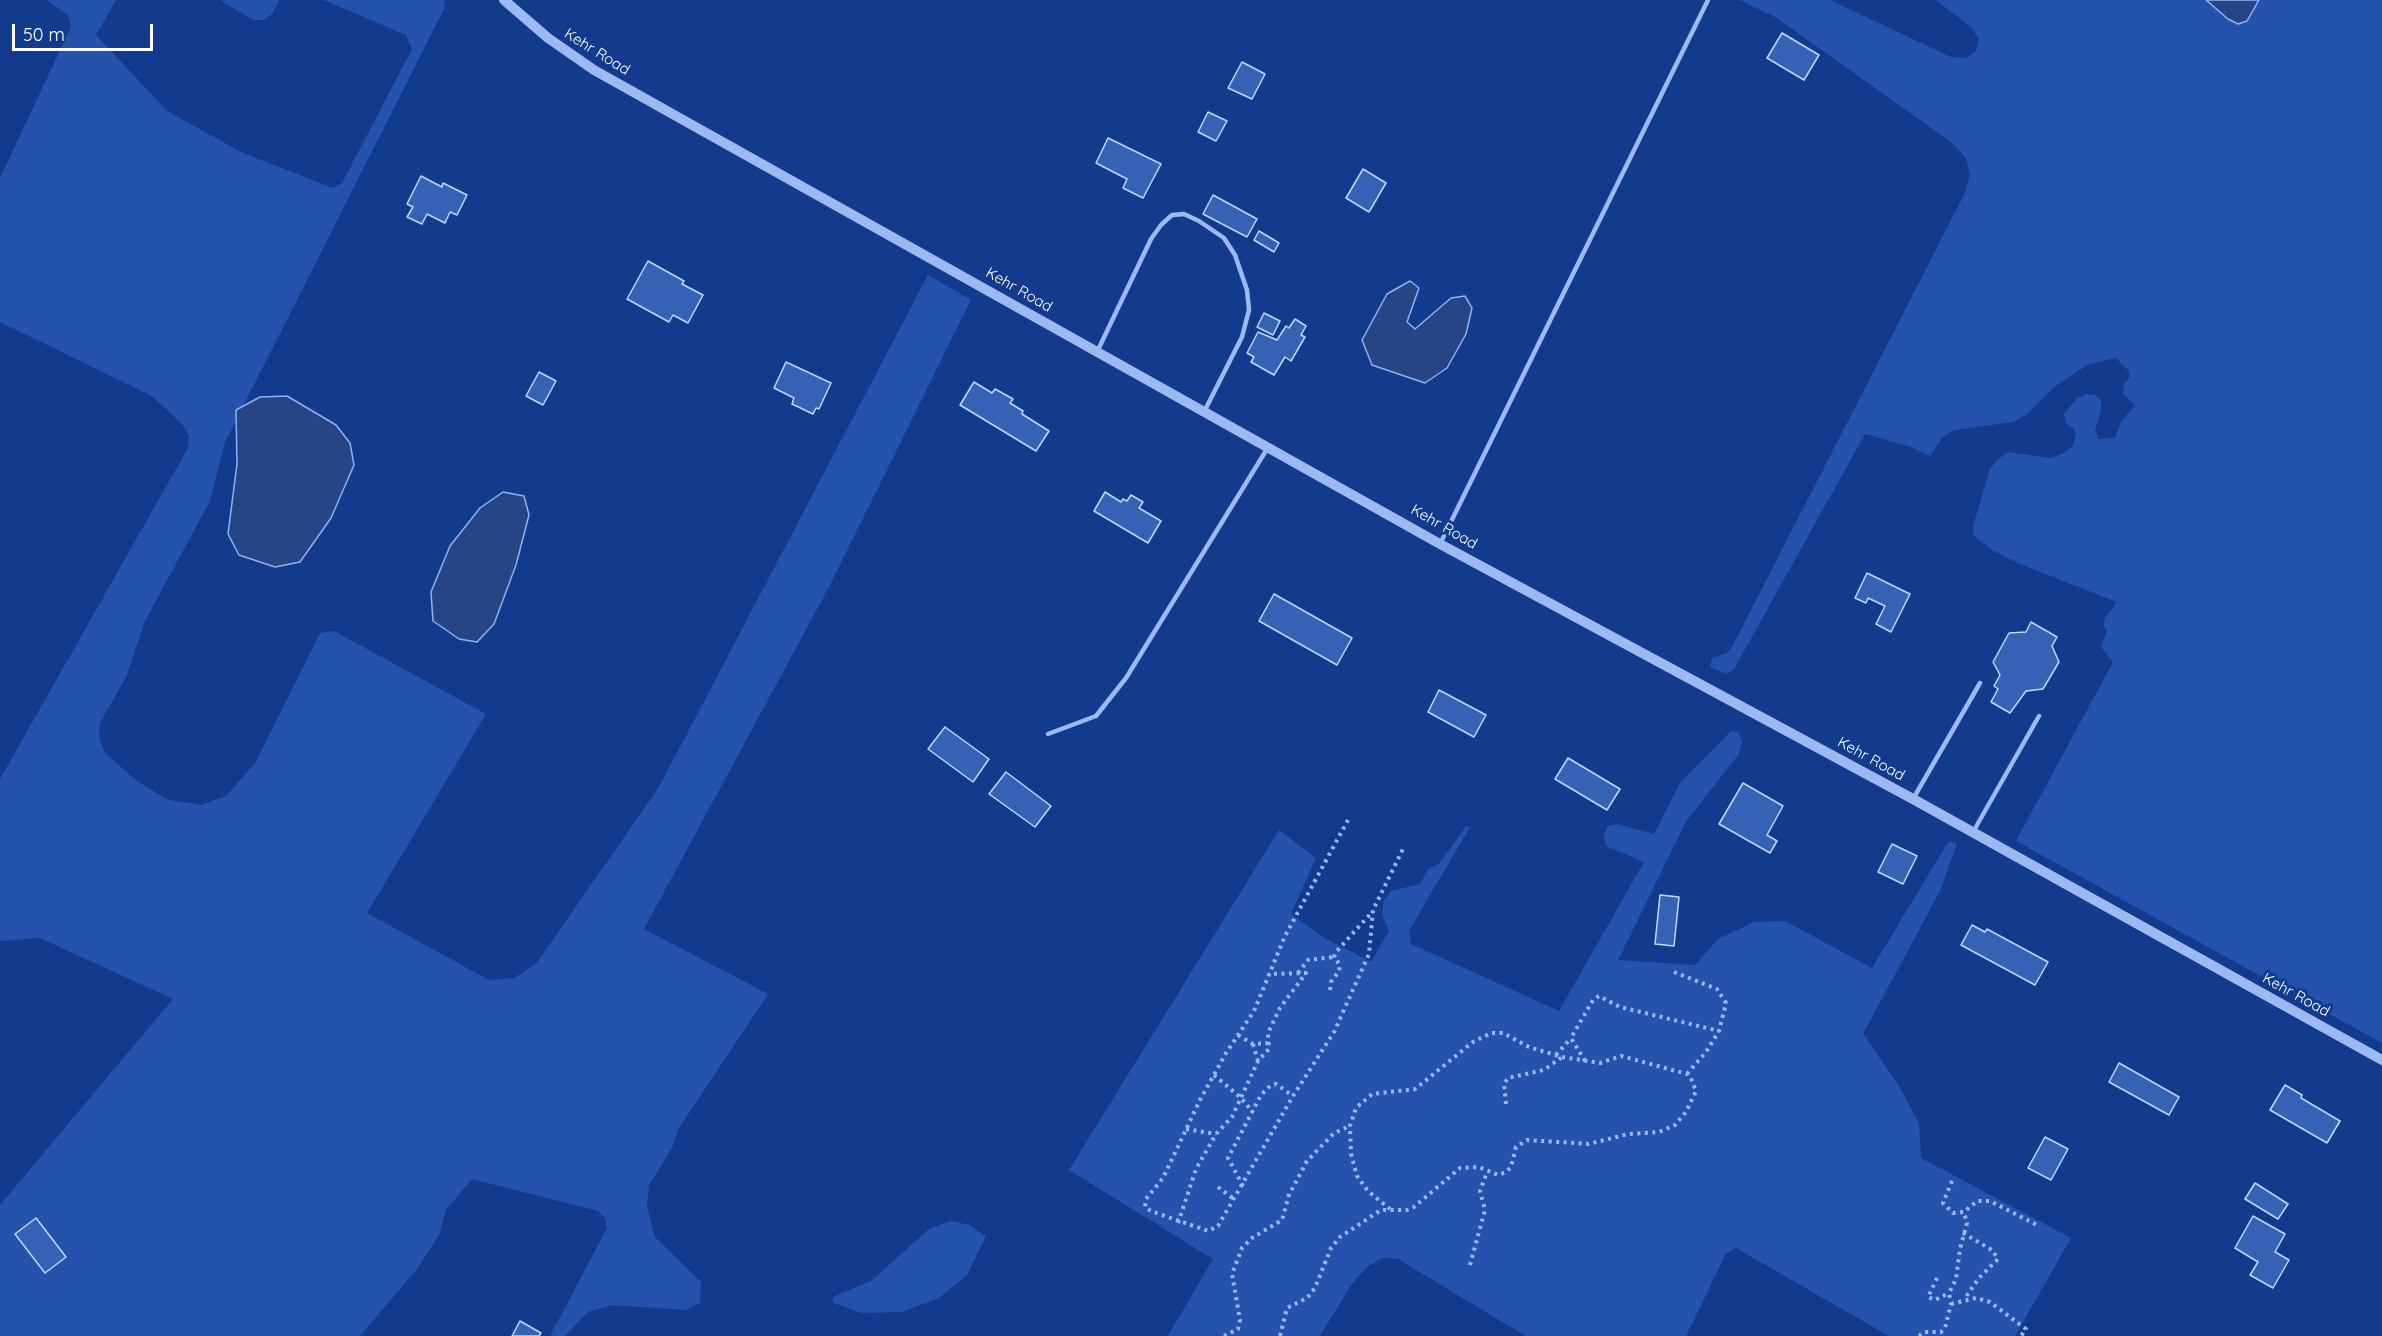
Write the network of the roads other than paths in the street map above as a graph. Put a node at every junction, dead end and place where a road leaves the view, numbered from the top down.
1 (504, 0) edge
2 (1708, 0) edge
3 (1097, 352) junction
4 (1204, 412) junction
5 (1268, 447) junction
6 (1440, 544) junction
7 (1980, 683) dead end
8 (2039, 716) dead end
9 (1048, 734) dead end
10 (1913, 799) junction
11 (1973, 832) junction
12 (2382, 1060) edge

1 - 3 street, Kehr Road
2 - 6 lane
3 - 4 street, Kehr Road
3 - 4 lane
4 - 5 street, Kehr Road
5 - 6 street, Kehr Road
5 - 9 lane
6 - 10 street, Kehr Road
7 - 10 lane
8 - 11 lane
10 - 11 street, Kehr Road
11 - 12 street, Kehr Road

